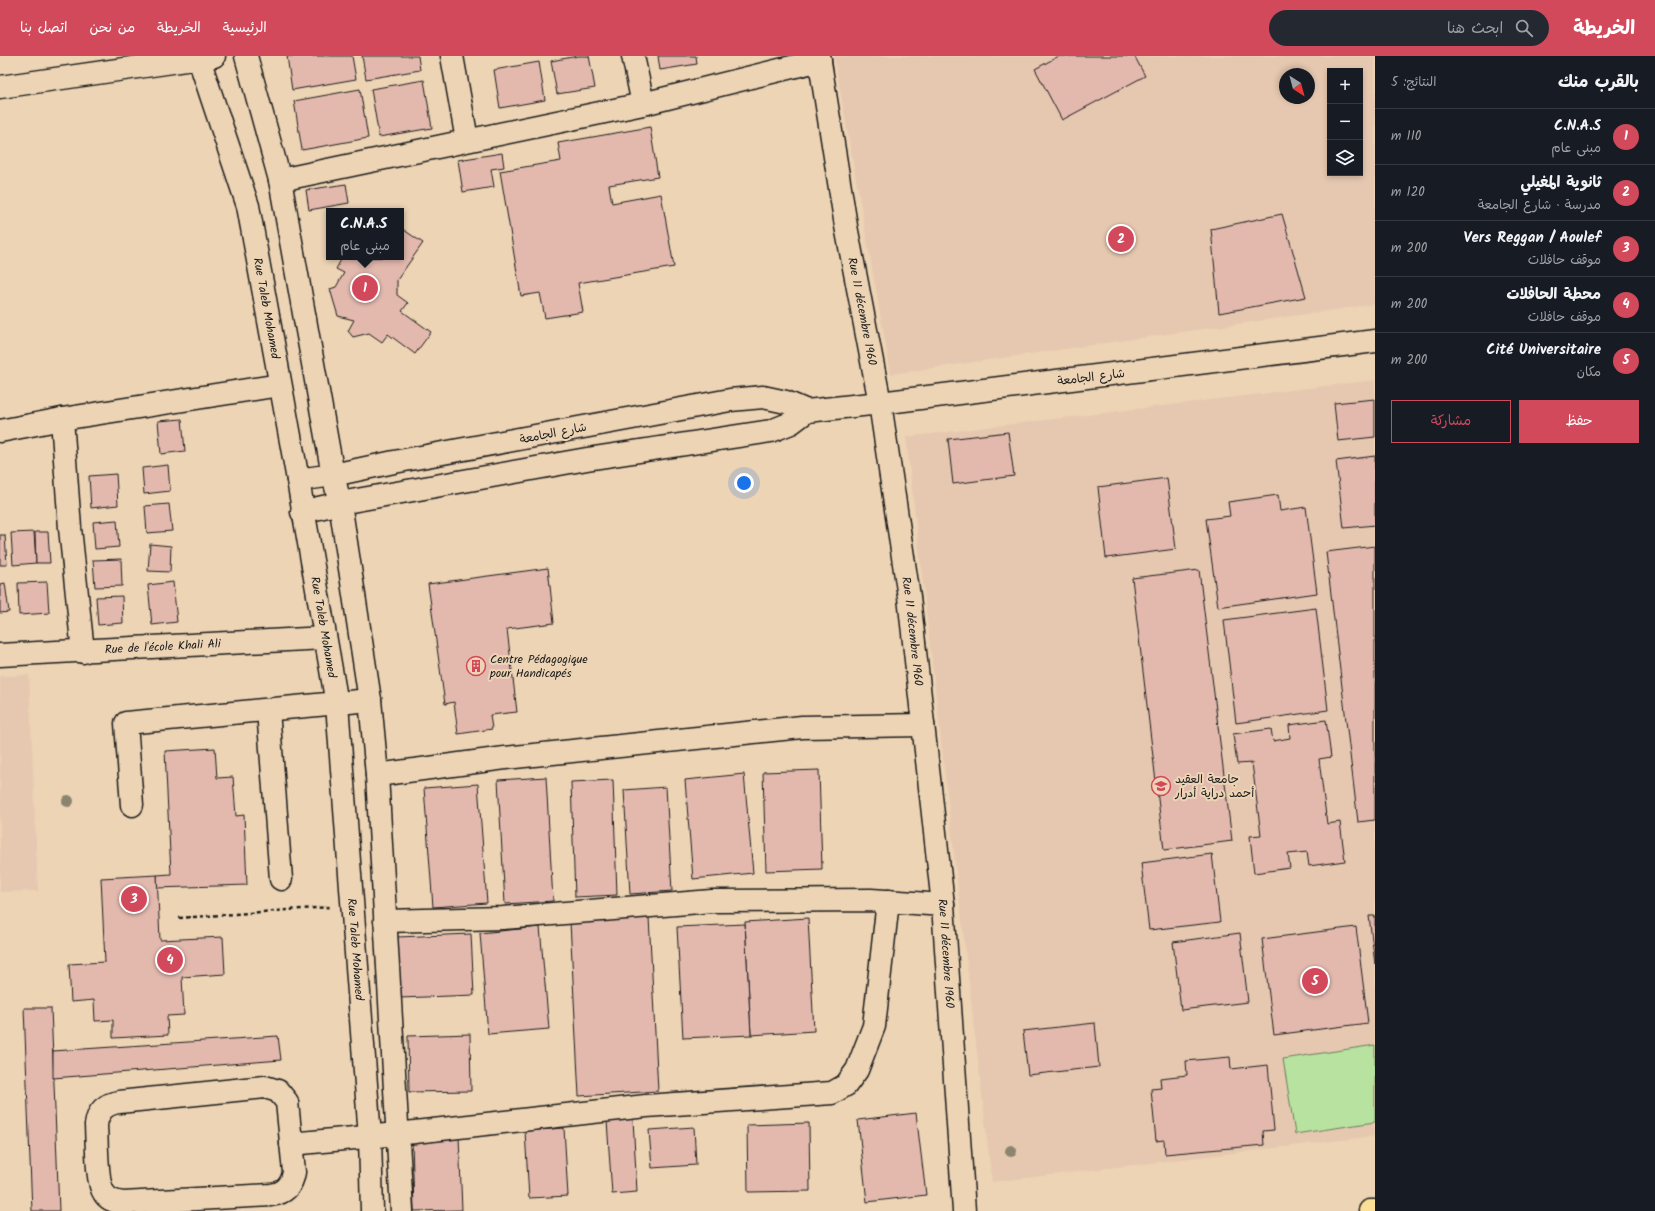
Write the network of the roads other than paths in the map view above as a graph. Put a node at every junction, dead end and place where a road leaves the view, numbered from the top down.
1 (246, 56) edge
2 (452, 56) edge
3 (632, 56) edge
4 (203, 57) edge
5 (819, 58) edge
6 (0, 86) edge
7 (643, 104) junction
8 (467, 140) junction
9 (280, 180) junction
10 (1375, 341) edge
11 (280, 385) junction
12 (880, 403) junction
13 (807, 411) junction
14 (62, 419) junction
15 (0, 431) edge
16 (333, 475) junction
17 (298, 480) junction
18 (340, 503) junction
19 (302, 512) junction
20 (325, 638) junction
21 (83, 652) junction
22 (0, 655) edge
23 (370, 700) junction
24 (337, 704) junction
25 (268, 710) junction
26 (923, 725) junction
27 (377, 776) junction
28 (132, 805) dead end
29 (281, 879) dead end
30 (888, 901) junction
31 (943, 905) junction
32 (385, 921) junction
33 (397, 1134) junction
34 (370, 1137) junction
35 (291, 1144) junction
36 (372, 1211) edge
37 (402, 1211) edge
38 (964, 1211) edge
39 (1370, 1211) edge
40 (1375, 1211) edge

1 - 9 street
2 - 8 street
3 - 7 street
4 - 6 street
4 - 11 street, Rue Taleb Mohamed
5 - 7 street
5 - 12 street, Rue 11 décembre 1960
7 - 8 street
8 - 9 street
9 - 16 street
10 - 12 street, شارع الجامعة
11 - 14 street
11 - 17 street, Rue Taleb Mohamed
12 - 13 street, شارع الجامعة
12 - 26 street, Rue 11 décembre 1960
13 - 16 street, شارع الجامعة
13 - 18 street
14 - 15 street
14 - 21 street
16 - 17 street, شارع الجامعة
16 - 18 street
17 - 19 street, Rue Taleb Mohamed
18 - 19 street
18 - 23 street
19 - 20 street, Rue Taleb Mohamed
20 - 21 street, Rue de l'école Khali Ali
20 - 24 street, Rue Taleb Mohamed
21 - 22 street, Rue de l'école Khali Ali
23 - 24 street
23 - 27 street
24 - 25 street
24 - 34 street, Rue Taleb Mohamed
25 - 28 street
25 - 29 street
26 - 27 street
26 - 31 street, Rue 11 décembre 1960
27 - 32 street
30 - 31 street
30 - 32 street
30 - 33 street
31 - 38 street, Rue 11 décembre 1960
32 - 33 street
33 - 34 street
33 - 37 street
34 - 35 street
34 - 36 street, Rue Taleb Mohamed
35 - 35 street
39 - 40 main road

